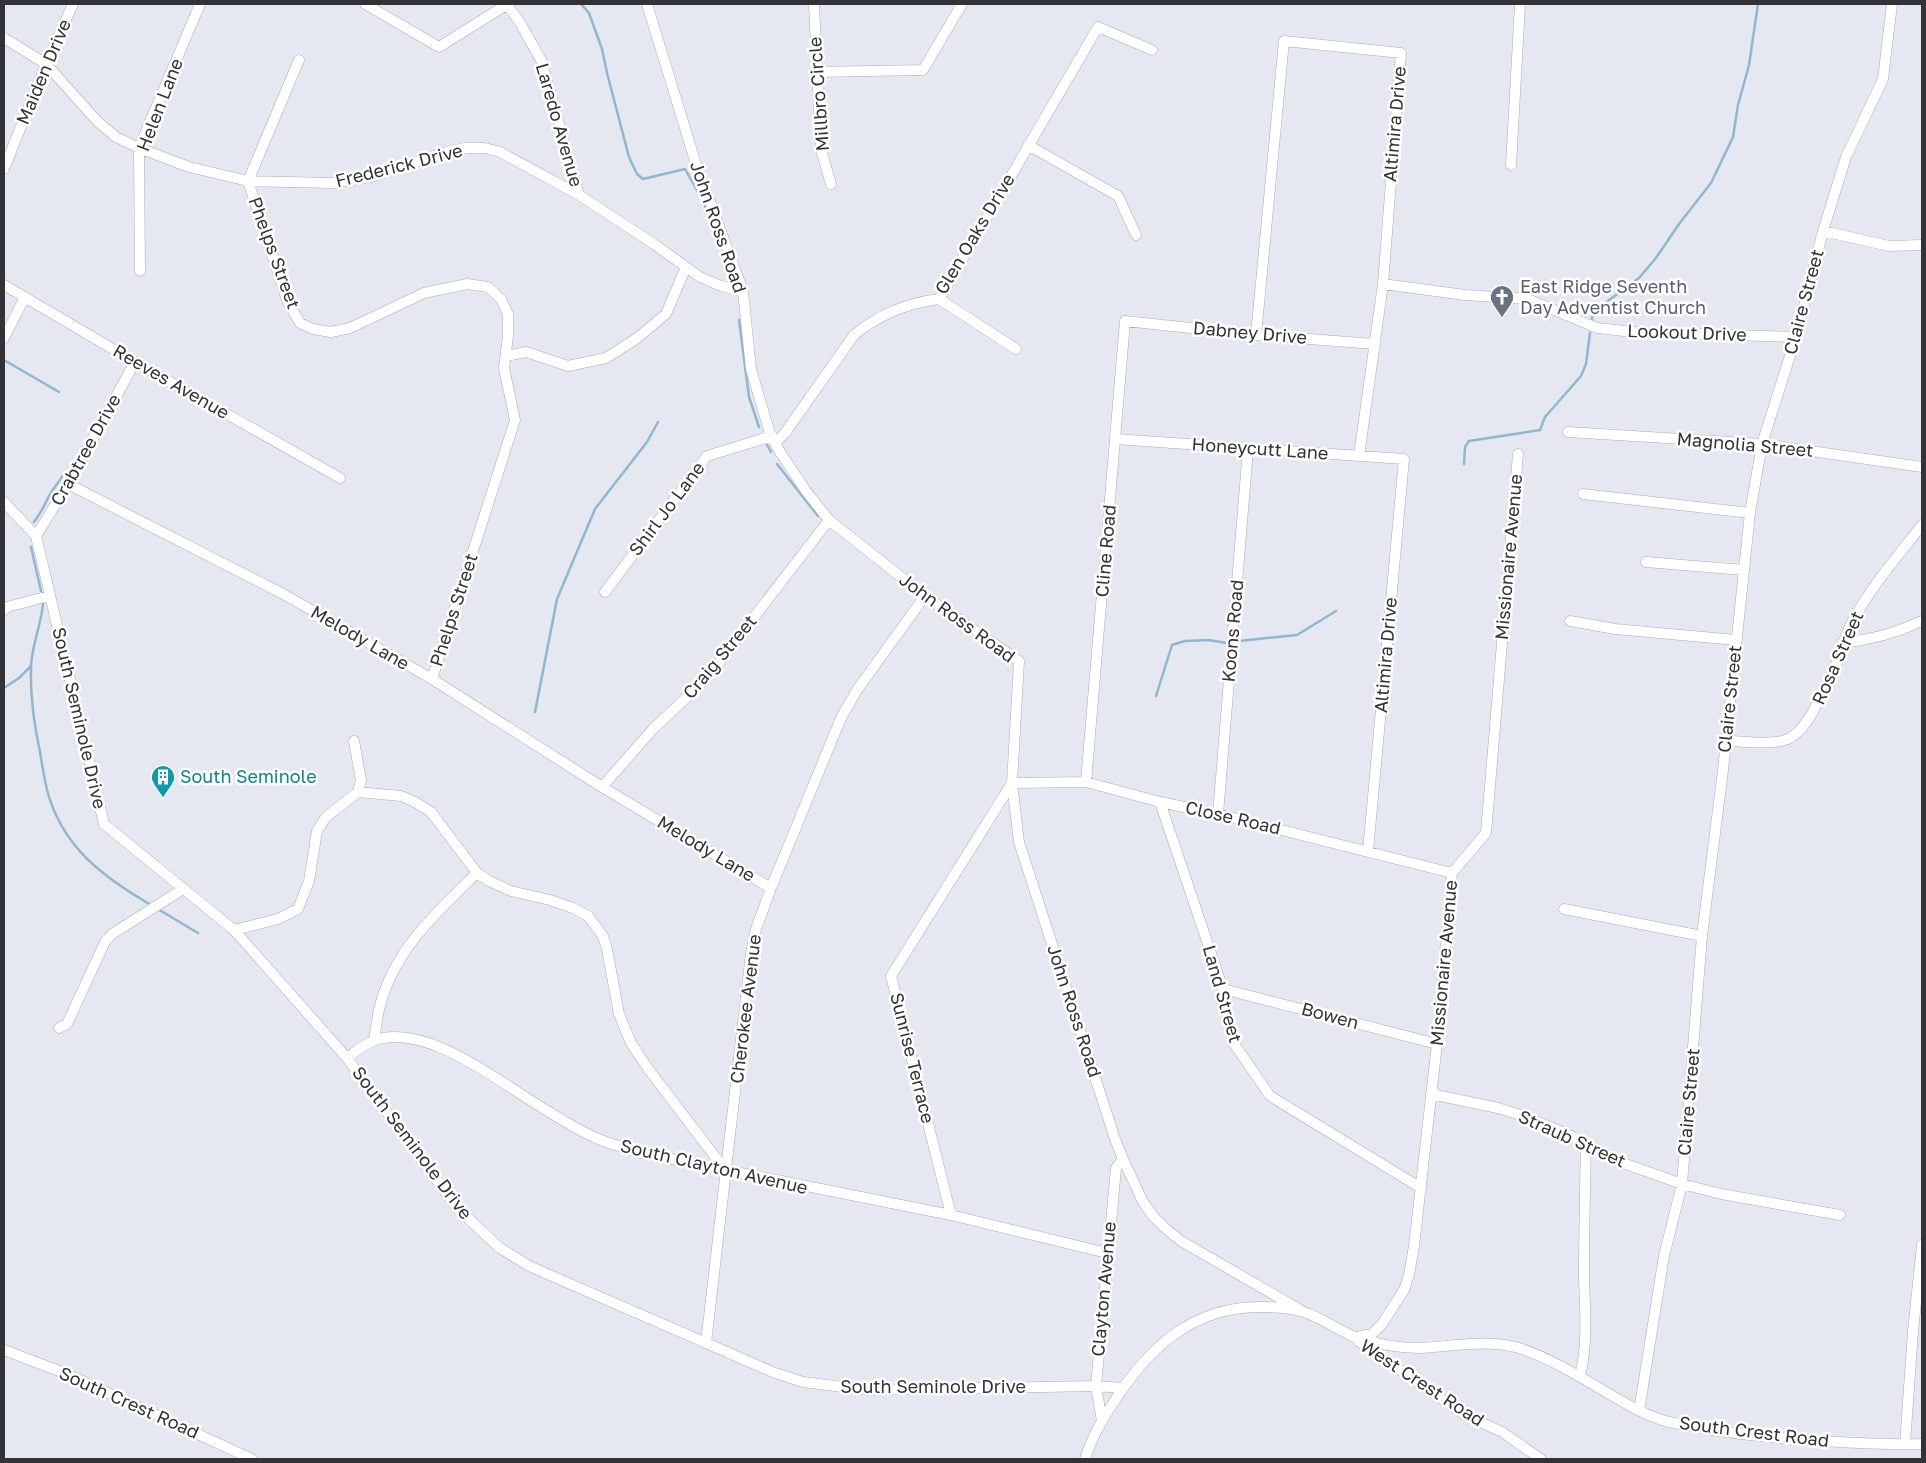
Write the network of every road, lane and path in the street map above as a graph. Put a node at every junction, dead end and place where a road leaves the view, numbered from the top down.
1 (73, 4) edge
2 (200, 4) edge
3 (365, 4) edge
4 (506, 4) edge
5 (647, 4) edge
6 (814, 4) edge
7 (962, 4) edge
8 (1520, 4) edge
9 (1892, 4) edge
10 (4, 38) edge
11 (1152, 50) dead end
12 (299, 60) dead end
13 (46, 64) junction
14 (817, 72) junction
15 (1028, 145) junction
16 (139, 148) junction
17 (1511, 165) dead end
18 (4, 169) edge
19 (248, 181) junction
20 (831, 184) dead end
21 (579, 196) junction
22 (1823, 231) junction
23 (1136, 235) dead end
24 (1922, 244) edge
25 (686, 267) junction
26 (140, 271) dead end
27 (1382, 284) junction
28 (4, 285) edge
29 (742, 291) junction
30 (25, 297) junction
31 (939, 299) junction
32 (1125, 321) joint
33 (1256, 335) junction
34 (1796, 337) junction
35 (4, 338) edge
36 (1375, 344) junction
37 (1016, 349) dead end
38 (506, 356) junction
39 (134, 362) junction
40 (1568, 432) dead end
41 (773, 439) junction
42 (1116, 439) junction
43 (1762, 444) junction
44 (1248, 449) junction
45 (1518, 454) dead end
46 (1360, 456) junction
47 (1404, 459) joint
48 (1922, 467) edge
49 (340, 478) dead end
50 (68, 484) junction
51 (1583, 494) dead end
52 (4, 502) edge
53 (1750, 513) junction
54 (829, 520) junction
55 (1922, 525) edge
56 (36, 536) junction
57 (1646, 562) dead end
58 (1744, 570) junction
59 (605, 592) dead end
60 (49, 596) junction
61 (925, 596) junction
62 (4, 610) edge
63 (1570, 621) dead end
64 (1922, 621) edge
65 (1736, 640) junction
66 (1842, 643) junction
67 (432, 679) junction
68 (1726, 740) junction
69 (354, 741) dead end
70 (1086, 782) junction
71 (1012, 783) junction
72 (602, 787) junction
73 (358, 792) junction
74 (1160, 802) junction
75 (1218, 814) junction
76 (1368, 851) junction
77 (477, 873) junction
78 (1452, 873) junction
79 (770, 888) junction
80 (183, 889) junction
81 (1564, 909) dead end
82 (234, 930) junction
83 (1702, 936) junction
84 (1223, 989) junction
85 (59, 1028) dead end
86 (374, 1040) junction
87 (1437, 1044) junction
88 (347, 1058) junction
89 (1431, 1094) junction
90 (1586, 1143) junction
91 (1123, 1160) junction
92 (726, 1171) junction
93 (1682, 1184) junction
94 (1421, 1188) junction
95 (951, 1215) junction
96 (1840, 1215) dead end
97 (1922, 1247) edge
98 (1107, 1253) junction
99 (1304, 1312) junction
100 (1918, 1332) edge
101 (1354, 1338) junction
102 (706, 1342) junction
103 (4, 1350) edge
104 (1580, 1376) junction
105 (1096, 1386) junction
106 (1123, 1388) junction
107 (1639, 1411) junction
108 (1102, 1420) junction
109 (1905, 1444) junction
110 (1922, 1444) edge
111 (252, 1459) edge
112 (1085, 1459) edge
113 (1541, 1459) edge

1 - 13 street, Maiden Drive
2 - 16 street, Helen Lane
3 - 4 street
4 - 21 street, Laredo Avenue
5 - 29 street, John Ross Road
6 - 14 street, Millbro Circle
7 - 14 street
8 - 17 street
9 - 22 street, Claire Street
10 - 13 street, Frederick Drive
11 - 15 street, Glen Oaks Drive
12 - 19 street, Phelps Street
13 - 16 street, Frederick Drive
13 - 18 street, Maiden Drive
14 - 20 street, Millbro Circle
15 - 23 street
15 - 31 street, Glen Oaks Drive
16 - 19 street, Frederick Drive
16 - 26 street, Helen Lane
19 - 21 street, Frederick Drive
19 - 38 street, Phelps Street
21 - 25 street, Frederick Drive
22 - 24 street
22 - 34 street, Claire Street
25 - 29 street, Frederick Drive
25 - 38 street
27 - 33 street, Altimira Drive
27 - 34 street, Lookout Drive
27 - 36 street, Altimira Drive
28 - 30 street, Reeves Avenue
29 - 41 street, John Ross Road
30 - 35 street
30 - 39 street, Reeves Avenue
31 - 37 street
31 - 41 street, Glen Oaks Drive
32 - 33 street, Dabney Drive
32 - 42 street, Cline Road
33 - 36 street, Dabney Drive
34 - 43 street, Claire Street
36 - 46 street, Altimira Drive
38 - 67 street, Phelps Street
39 - 49 street, Reeves Avenue
39 - 50 street, Crabtree Drive
40 - 43 street, Magnolia Street
41 - 54 street, John Ross Road
41 - 59 street, Shirl Jo Lane
42 - 44 street, Honeycutt Lane
42 - 70 street, Cline Road
43 - 48 street, Magnolia Street
43 - 53 street, Claire Street
44 - 46 street, Honeycutt Lane
44 - 75 street, Koons Road
45 - 78 street, Missionaire Avenue
46 - 47 street, Honeycutt Lane
47 - 76 street, Altimira Drive
50 - 56 street, Crabtree Drive
50 - 67 street, Melody Lane
51 - 53 street
52 - 56 street, South Seminole Drive
53 - 58 street, Claire Street
54 - 61 street, John Ross Road
54 - 72 street, Craig Street
55 - 66 street, Rosa Street
56 - 60 street, South Seminole Drive
57 - 58 street
58 - 65 street, Claire Street
60 - 62 street
60 - 80 street, South Seminole Drive
61 - 71 street, John Ross Road
61 - 79 street, Cherokee Avenue
63 - 65 street
64 - 66 street
65 - 68 street, Claire Street
66 - 68 street, Rosa Street
67 - 72 street, Melody Lane
68 - 83 street, Claire Street
69 - 73 street
70 - 71 street, Close Road
70 - 74 street, Close Road
71 - 91 street, John Ross Road
71 - 95 street, Sunrise Terrace
72 - 79 street, Melody Lane
73 - 77 street
73 - 82 street
74 - 75 street, Close Road
74 - 84 street, Land Street
75 - 76 street, Close Road
76 - 78 street, Close Road
77 - 86 street
77 - 92 street
78 - 87 street, Missionaire Avenue
79 - 92 street, Cherokee Avenue
80 - 82 street, South Seminole Drive
80 - 85 street
81 - 83 street
82 - 88 street, South Seminole Drive
83 - 93 street, Claire Street
84 - 87 street, Bowen
84 - 94 street, Land Street
86 - 88 street
86 - 92 street, South Clayton Avenue
87 - 89 street, Missionaire Avenue
88 - 102 street, South Seminole Drive
89 - 90 street, Straub Street
89 - 94 street, Missionaire Avenue
90 - 93 street, Straub Street
90 - 104 street
91 - 98 street, Clayton Avenue
91 - 99 street, John Ross Road
92 - 95 street, South Clayton Avenue
92 - 102 street, Cherokee Avenue
93 - 96 street, Straub Street
93 - 107 street, Claire Street
94 - 101 street, Missionaire Avenue
95 - 98 street, South Clayton Avenue
97 - 100 street
98 - 105 street, Clayton Avenue
99 - 101 street, South Crest Road
99 - 106 street, South Crest Road
100 - 109 street
101 - 104 street, South Crest Road
101 - 113 street, West Crest Road
102 - 105 street, South Seminole Drive
103 - 111 street, South Crest Road
104 - 107 street, South Crest Road
105 - 106 street, South Seminole Drive
105 - 108 street, Clayton Avenue
106 - 108 street, South Crest Road
107 - 109 street, South Crest Road
108 - 112 street, South Crest Road
109 - 110 street, South Crest Road

